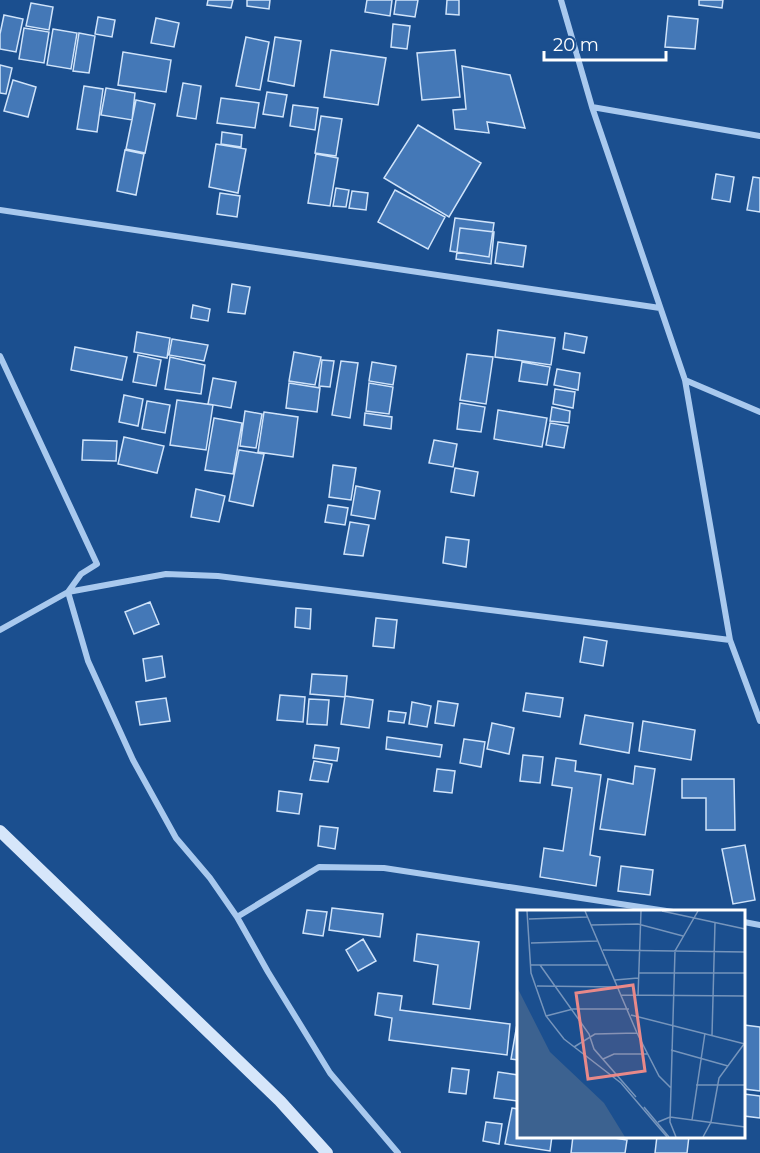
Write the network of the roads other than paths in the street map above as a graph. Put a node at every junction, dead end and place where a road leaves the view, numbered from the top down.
1 (561, 0) edge
2 (592, 107) junction
3 (760, 136) edge
4 (0, 210) edge
5 (660, 308) junction
6 (0, 356) edge
7 (685, 380) junction
8 (760, 412) edge
9 (68, 592) junction
10 (0, 630) edge
11 (730, 640) junction
12 (760, 722) edge
13 (0, 831) edge
14 (660, 910) edge
15 (237, 917) junction
16 (745, 922) edge
17 (760, 925) edge
18 (327, 1153) edge
19 (398, 1153) edge

1 - 2 street
2 - 3 street
2 - 5 street
4 - 5 street
5 - 7 street
6 - 9 street
7 - 8 street
7 - 11 street
9 - 10 street
9 - 11 street
9 - 15 street
11 - 12 street
13 - 18 main road
14 - 15 street
15 - 19 street
16 - 17 street

